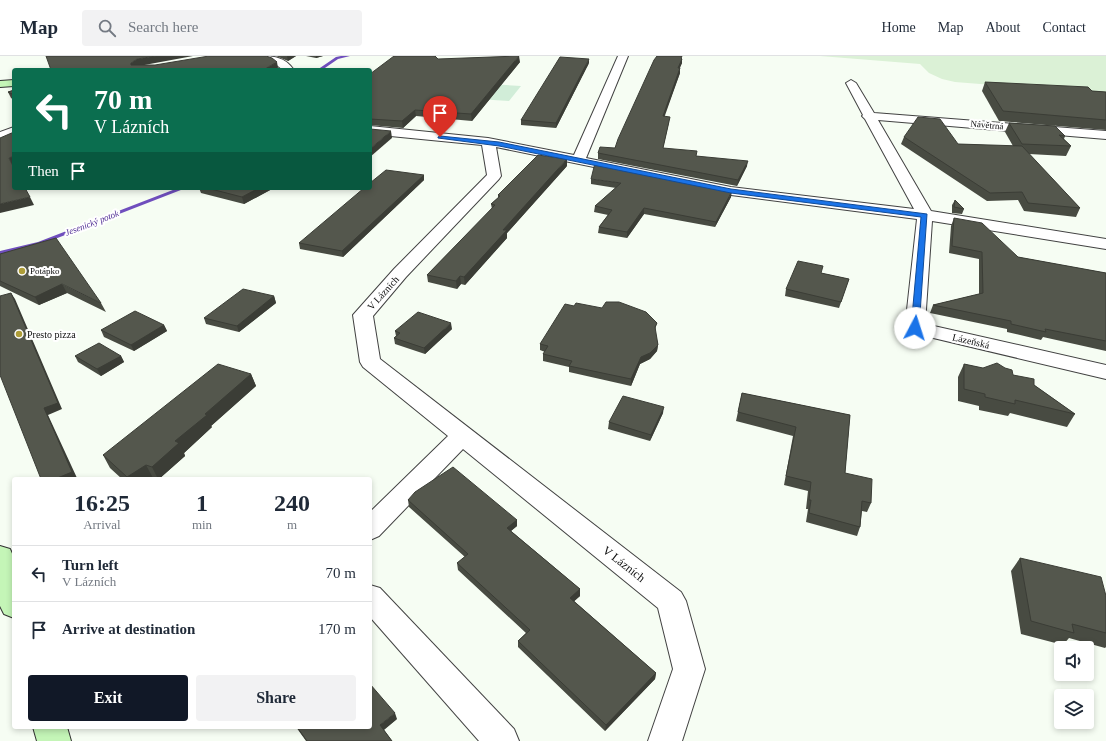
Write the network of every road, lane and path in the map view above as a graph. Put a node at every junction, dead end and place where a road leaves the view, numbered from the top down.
1 (623, 56) edge
2 (270, 57) edge
3 (288, 68) edge
4 (12, 83) edge
5 (851, 83) dead end
6 (0, 84) edge
7 (868, 116) junction
8 (372, 130) edge
9 (12, 132) edge
10 (1106, 135) edge
11 (0, 137) edge
12 (488, 142) junction
13 (579, 159) junction
14 (925, 215) junction
15 (1106, 244) edge
16 (1106, 372) edge
17 (463, 436) junction
18 (372, 527) edge
19 (0, 557) edge
20 (12, 598) edge
21 (372, 599) edge
22 (51, 729) edge
23 (54, 741) edge
24 (502, 741) edge
25 (665, 741) edge

1 - 13 street
2 - 3 street
4 - 6 main road
5 - 7 street
7 - 10 street, Návětrná
7 - 14 street
8 - 12 street
9 - 11 street
12 - 13 street
12 - 17 street, V Lázních
13 - 14 street
14 - 15 street
14 - 16 street, Lázeňská
17 - 18 street
17 - 25 street, V Lázních
19 - 20 main road
21 - 24 street
22 - 23 main road

